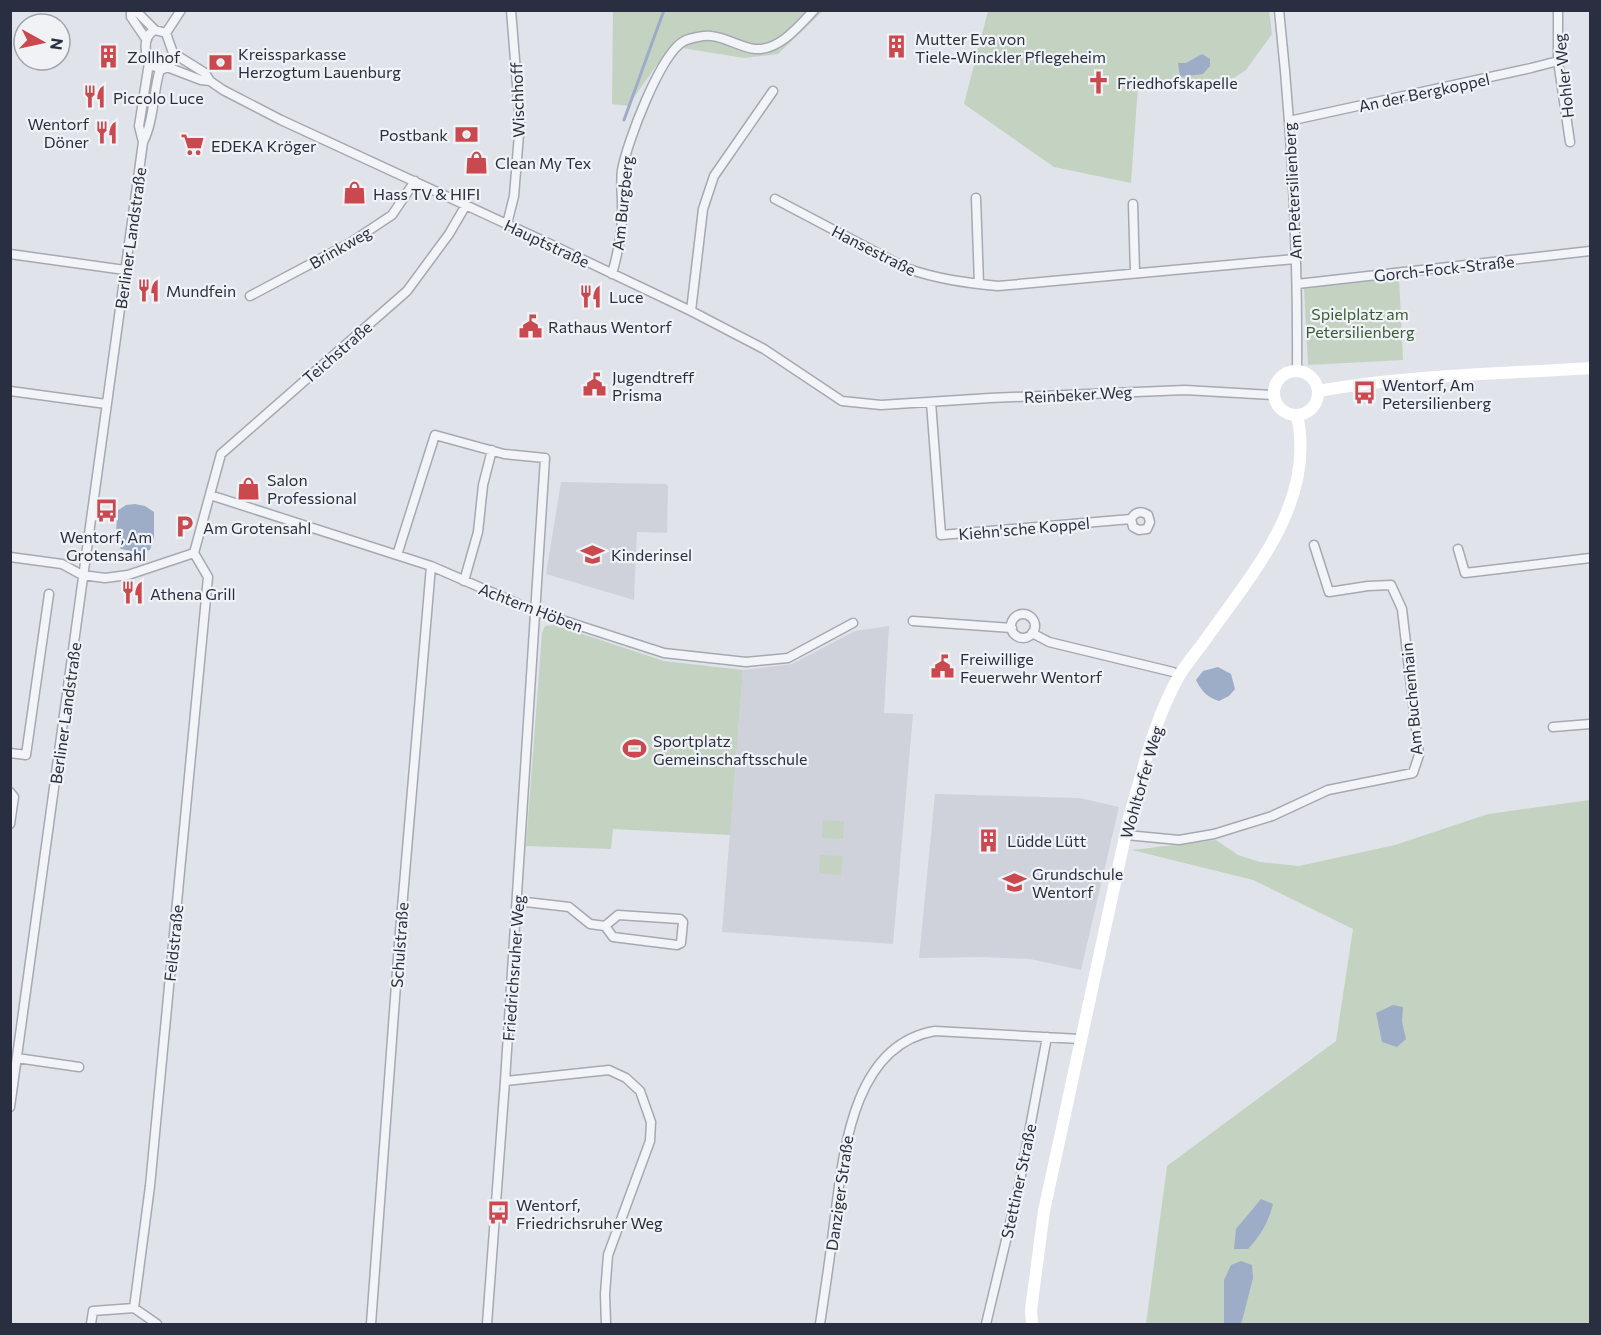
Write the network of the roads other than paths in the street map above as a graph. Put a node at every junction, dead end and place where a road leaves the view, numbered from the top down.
1 (131, 10) edge
2 (181, 10) edge
3 (511, 10) edge
4 (814, 10) edge
5 (1279, 10) edge
6 (1558, 10) edge
7 (155, 30) junction
8 (166, 33) junction
9 (146, 39) junction
10 (173, 53) junction
11 (1558, 60) junction
12 (149, 63) junction
13 (164, 68) junction
14 (210, 81) junction
15 (773, 91) dead end
16 (1289, 121) junction
17 (143, 142) junction
18 (1570, 142) dead end
19 (415, 181) junction
20 (976, 198) dead end
21 (775, 199) dead end
22 (1132, 204) dead end
23 (466, 205) junction
24 (507, 224) junction
25 (1590, 251) edge
26 (10, 254) edge
27 (1295, 260) junction
28 (125, 270) junction
29 (1135, 272) junction
30 (612, 274) junction
31 (979, 284) junction
32 (1297, 284) junction
33 (250, 296) dead end
34 (691, 311) junction
35 (1590, 368) edge
36 (1297, 371) junction
37 (10, 391) edge
38 (1318, 391) junction
39 (1274, 395) junction
40 (931, 402) junction
41 (106, 404) junction
42 (881, 405) joint
43 (1297, 415) junction
44 (492, 450) junction
45 (210, 495) junction
46 (1131, 519) dead end
47 (1314, 545) dead end
48 (1458, 549) dead end
49 (194, 553) junction
50 (398, 555) junction
51 (10, 557) edge
52 (1590, 558) edge
53 (431, 566) junction
54 (82, 574) junction
55 (465, 581) junction
56 (49, 594) dead end
57 (537, 612) junction
58 (913, 621) dead end
59 (853, 623) dead end
60 (1012, 628) junction
61 (1032, 633) junction
62 (1179, 676) junction
63 (1590, 724) edge
64 (1553, 727) dead end
65 (10, 753) edge
66 (10, 792) edge
67 (10, 824) edge
68 (1126, 835) junction
69 (517, 901) junction
70 (605, 926) junction
71 (12, 1021) dead end
72 (22, 1022) junction
73 (1047, 1037) junction
74 (1080, 1039) junction
75 (17, 1058) junction
76 (79, 1067) dead end
77 (505, 1081) junction
78 (10, 1107) edge
79 (134, 1308) junction
80 (91, 1324) edge
81 (158, 1324) edge
82 (371, 1324) edge
83 (487, 1324) edge
84 (606, 1324) edge
85 (820, 1324) edge
86 (986, 1324) edge
87 (1032, 1324) edge

1 - 7 street
1 - 9 street
2 - 8 street
3 - 24 street, Wischhoff
4 - 30 street, Am Burgberg
5 - 16 street, Am Petersilienberg
6 - 11 street, Hohler Weg
7 - 8 street
7 - 9 street
8 - 10 street
9 - 12 street
10 - 13 street
10 - 14 street, Hauptstraße
11 - 16 street, An der Bergkoppel
11 - 18 street, Hohler Weg
12 - 13 street
12 - 17 street, Berliner Landstraße
13 - 14 street, Hauptstraße
13 - 17 street, Berliner Landstraße
14 - 19 street, Hauptstraße
15 - 34 street
16 - 27 street, Am Petersilienberg
17 - 28 street, Berliner Landstraße
19 - 23 street, Hauptstraße
19 - 33 street, Brinkweg
20 - 31 street
21 - 31 street, Hansestraße
22 - 29 street
23 - 24 street, Hauptstraße
23 - 45 street, Teichstraße
24 - 30 street, Hauptstraße
25 - 32 street, Gorch-Fock-Straße
26 - 28 street
27 - 29 street, Hansestraße
27 - 32 street, Am Petersilienberg
28 - 41 street, Berliner Landstraße
29 - 31 street, Hansestraße
30 - 34 street, Hauptstraße
32 - 36 street, Am Petersilienberg
34 - 42 street, Hauptstraße
35 - 38 main road
36 - 38 main road
36 - 39 main road
37 - 41 street
38 - 43 main road
39 - 40 street, Reinbeker Weg
39 - 43 main road
40 - 42 street, Reinbeker Weg
40 - 46 street, Kiehn'sche Koppel
41 - 54 street, Berliner Landstraße
43 - 62 main road, Wohltorfer Weg
44 - 50 street
44 - 55 street
44 - 57 street, Friedrichsruher Weg
45 - 49 street
45 - 50 street, Achtern Höben
47 - 68 street, Am Buchenhain
48 - 52 street
49 - 54 street
49 - 79 street, Feldstraße
50 - 53 street, Achtern Höben
51 - 54 street
53 - 55 street, Achtern Höben
53 - 82 street, Schulstraße
54 - 72 street, Berliner Landstraße
55 - 57 street, Achtern Höben
56 - 65 street, Berliner Landstraße
57 - 59 street, Achtern Höben
57 - 69 street, Friedrichsruher Weg
58 - 60 street
60 - 61 street
60 - 61 street
61 - 62 street
62 - 68 main road, Wohltorfer Weg
63 - 64 street
66 - 67 street
68 - 74 main road, Wohltorfer Weg
69 - 70 street
69 - 77 street, Friedrichsruher Weg
70 - 70 street
71 - 72 street
72 - 75 street, Berliner Landstraße
73 - 74 street, Danziger Straße
73 - 85 street, Danziger Straße
73 - 86 street, Stettiner Straße
74 - 87 main road, Wohltorfer Weg
75 - 76 street
75 - 78 street, Berliner Landstraße
77 - 83 street, Friedrichsruher Weg
77 - 84 street
79 - 80 street
79 - 81 street

